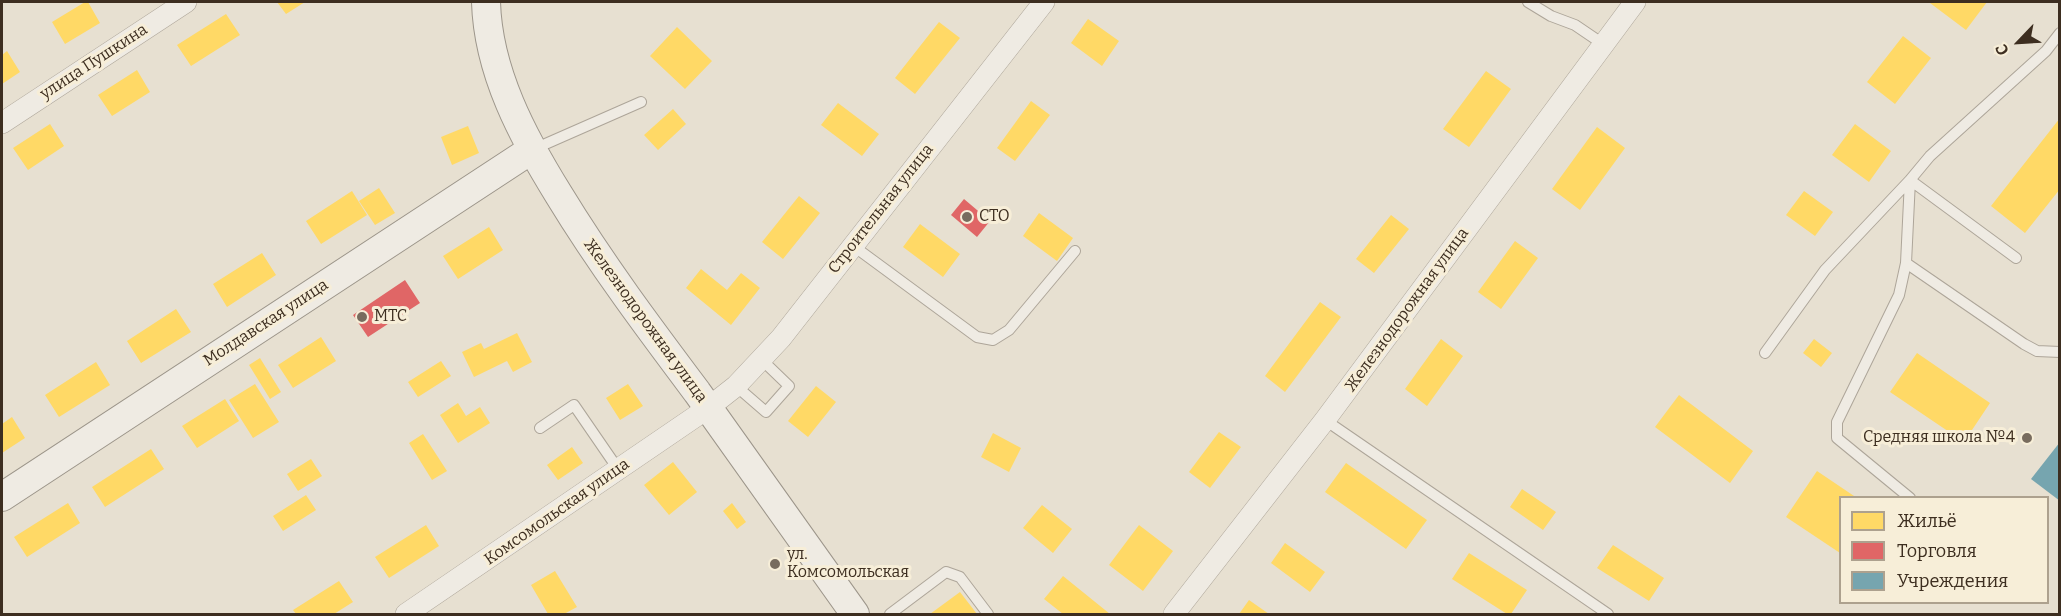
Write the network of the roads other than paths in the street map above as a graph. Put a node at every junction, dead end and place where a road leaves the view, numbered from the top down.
1 (186, 2) edge
2 (1044, 2) edge
3 (1528, 2) edge
4 (1635, 2) edge
5 (491, 4) edge
6 (2060, 33) edge
7 (1603, 44) junction
8 (641, 102) dead end
9 (2, 123) edge
10 (531, 150) junction
11 (1910, 180) junction
12 (852, 244) junction
13 (1075, 251) dead end
14 (2016, 258) dead end
15 (1906, 263) junction
16 (2060, 352) edge
17 (1765, 353) dead end
18 (761, 359) junction
19 (736, 386) junction
20 (708, 408) junction
21 (1325, 420) junction
22 (540, 428) dead end
23 (618, 469) junction
24 (2, 496) edge
25 (1908, 496) edge
26 (406, 615) edge
27 (855, 615) edge
28 (890, 615) edge
29 (988, 615) edge
30 (1174, 615) edge
31 (1608, 615) edge

1 - 9 street, улица Пушкина
2 - 12 street, Строительная улица
3 - 7 lane
4 - 7 street, Железнодорожная улица
5 - 10 main road, Железнодорожная улица
6 - 11 lane
7 - 21 street, Железнодорожная улица
8 - 10 lane
10 - 20 main road, Железнодорожная улица
10 - 24 main road, Молдавская улица
11 - 14 lane
11 - 15 lane
11 - 17 lane
12 - 13 lane
12 - 18 street, Строительная улица
15 - 16 lane
15 - 25 lane
18 - 19 street, Строительная улица
18 - 19 lane
19 - 20 street, Строительная улица
20 - 23 street, Комсомольская улица
20 - 27 main road, Железнодорожная улица
21 - 30 street, Железнодорожная улица
21 - 31 lane
22 - 23 lane
23 - 26 street, Комсомольская улица
28 - 29 lane

